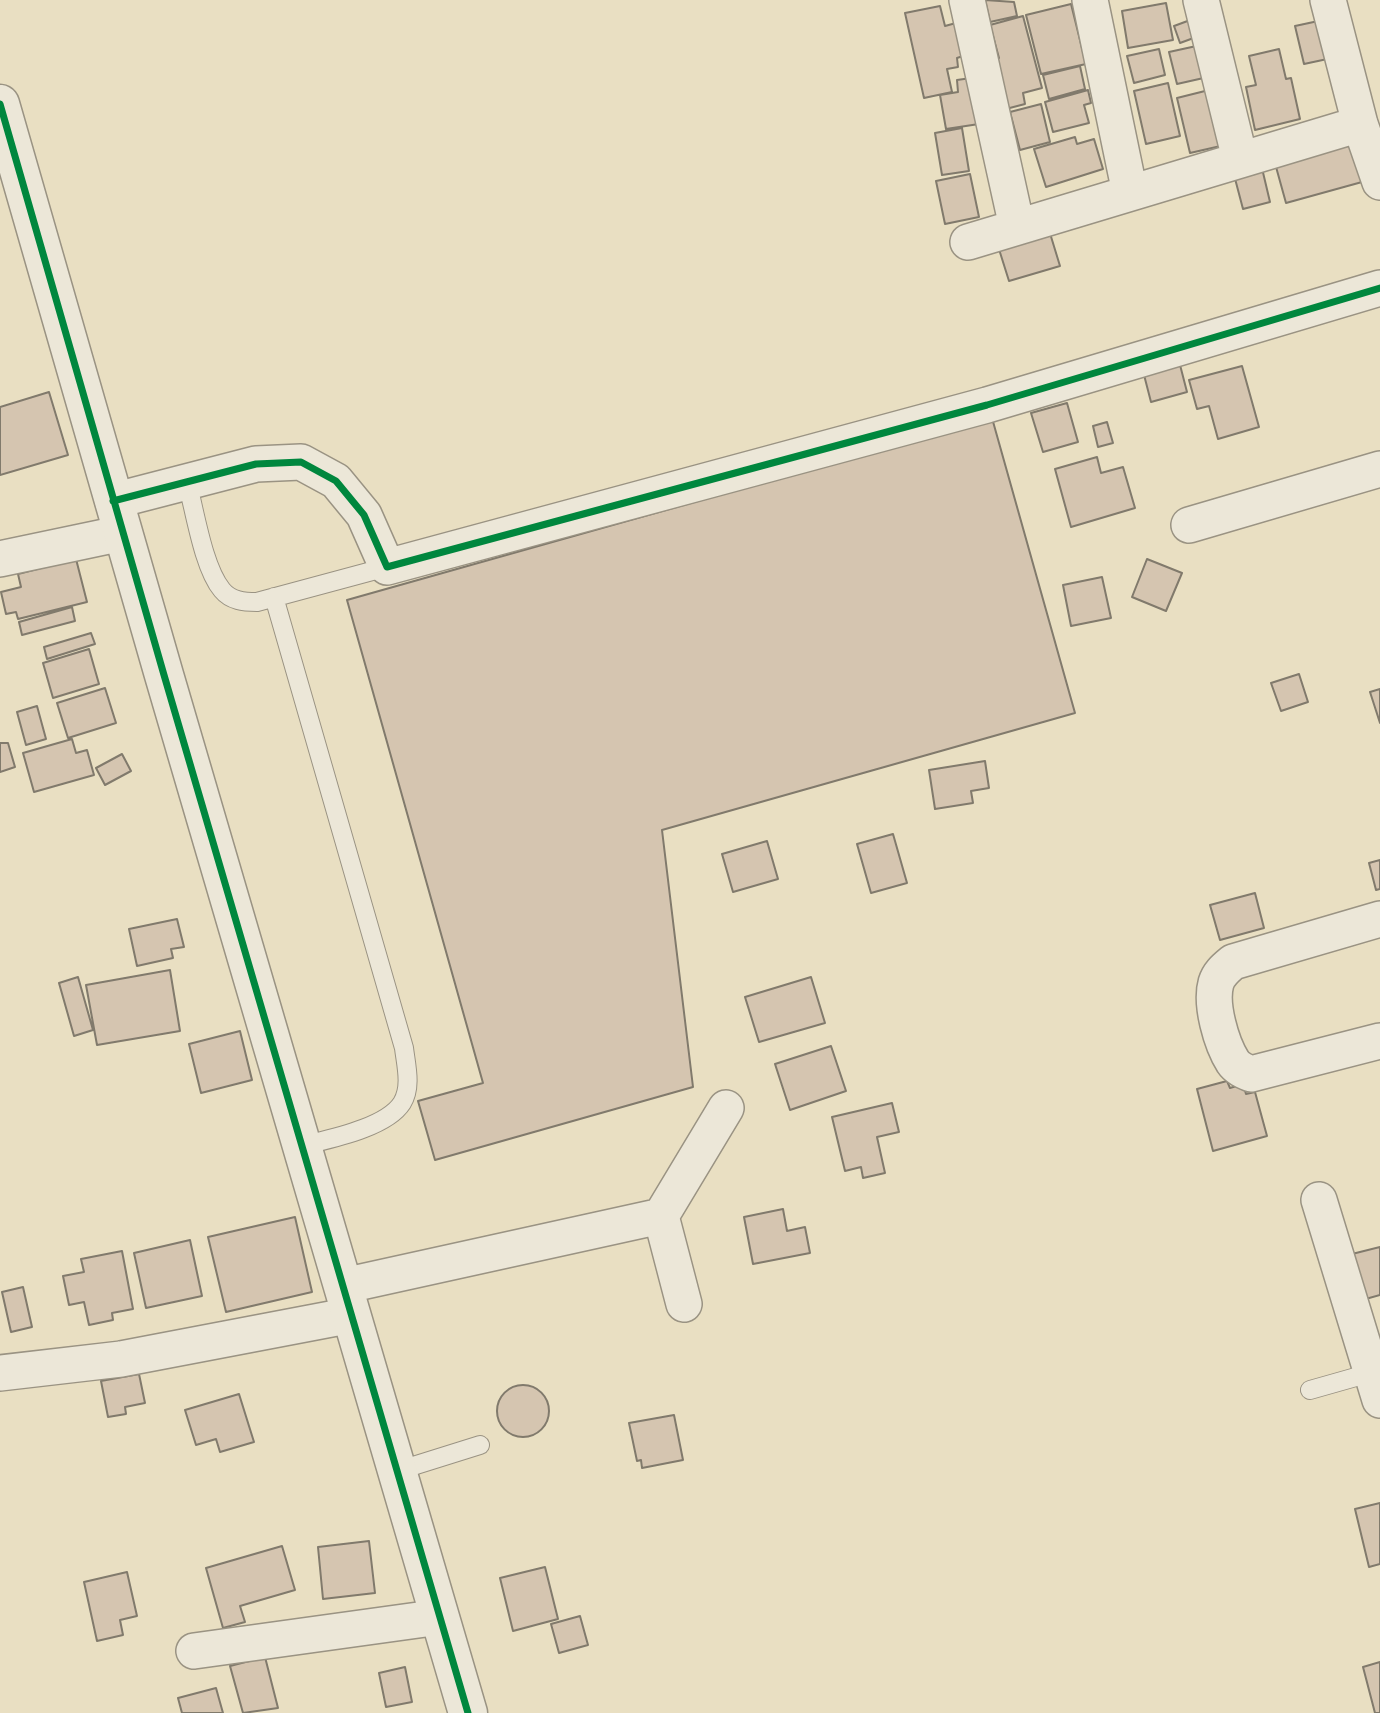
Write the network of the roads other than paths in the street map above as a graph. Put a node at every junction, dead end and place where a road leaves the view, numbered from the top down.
1 (967, 0) edge
2 (1090, 0) edge
3 (1201, 0) edge
4 (1328, 0) edge
5 (0, 104) edge
6 (1360, 124) junction
7 (1240, 159) junction
8 (1379, 172) edge
9 (1130, 192) junction
10 (1017, 227) junction
11 (968, 242) dead end
12 (1380, 288) edge
13 (1380, 469) edge
14 (187, 482) junction
15 (118, 517) junction
16 (1189, 525) dead end
17 (0, 559) edge
18 (387, 567) junction
19 (274, 597) junction
20 (1380, 919) edge
21 (1380, 1041) edge
22 (726, 1108) dead end
23 (302, 1146) junction
24 (1319, 1200) dead end
25 (661, 1216) junction
26 (347, 1300) junction
27 (684, 1304) dead end
28 (0, 1373) edge
29 (1377, 1381) edge
30 (1310, 1390) dead end
31 (480, 1445) dead end
32 (397, 1471) junction
33 (440, 1617) junction
34 (194, 1651) dead end
35 (468, 1713) edge

1 - 10 street
2 - 9 street
3 - 7 street
4 - 6 street
5 - 15 street
6 - 7 street
6 - 8 street
7 - 9 street
9 - 10 street
10 - 11 street
12 - 18 street
13 - 16 street
14 - 15 street
14 - 18 street
14 - 19 lane
15 - 17 street
15 - 23 street
18 - 19 lane
19 - 23 lane
20 - 21 street
22 - 25 street
23 - 26 street
24 - 29 street
25 - 26 street
25 - 27 street
26 - 28 street
26 - 32 street
29 - 30 lane
31 - 32 lane
32 - 33 street
33 - 34 street
33 - 35 street

